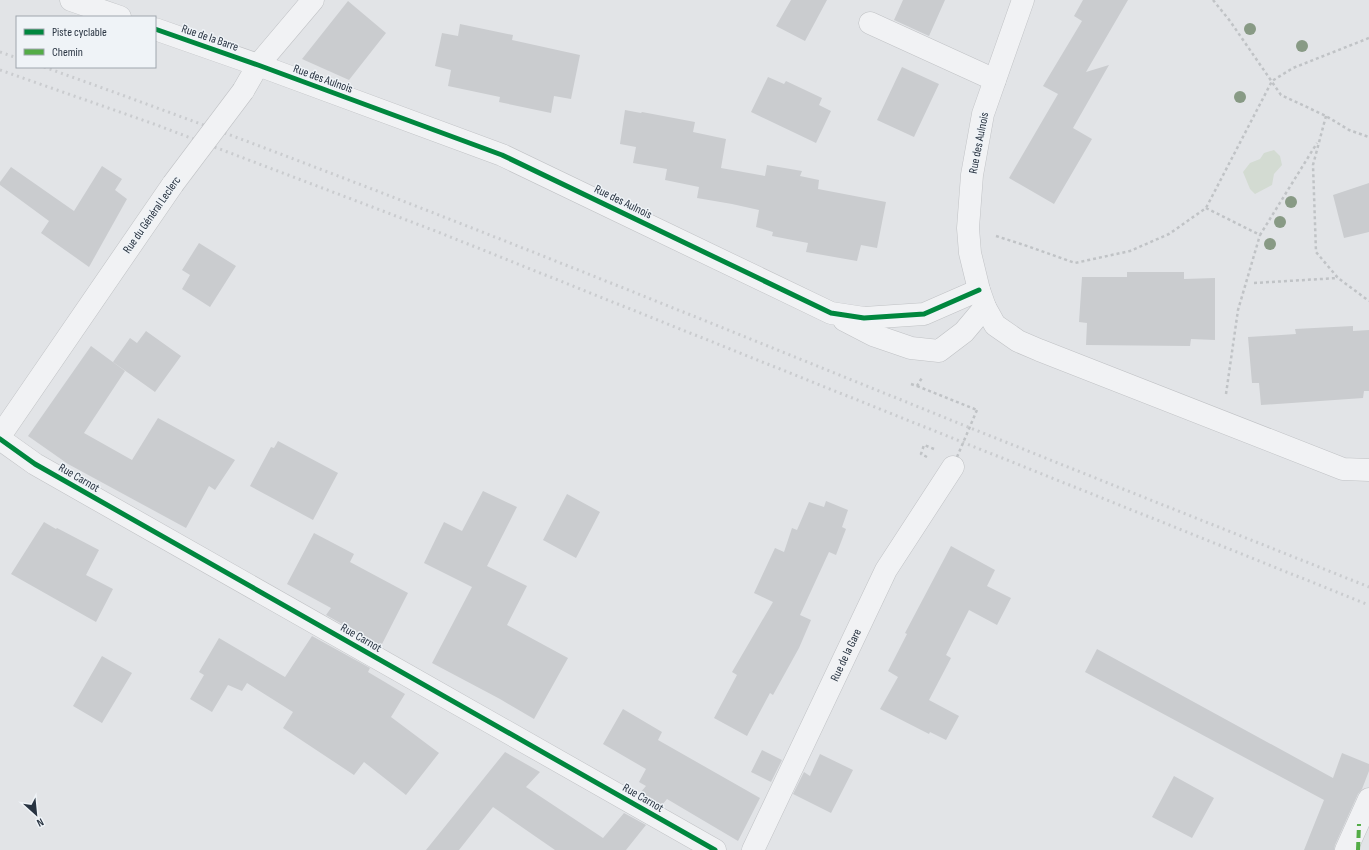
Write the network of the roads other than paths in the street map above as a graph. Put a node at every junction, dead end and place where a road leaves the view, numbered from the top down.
1 (71, 0) edge
2 (313, 0) edge
3 (1023, 0) edge
4 (112, 10) edge
5 (870, 23) dead end
6 (156, 29) edge
7 (258, 65) junction
8 (995, 80) junction
9 (982, 299) junction
10 (831, 313) junction
11 (0, 436) edge
12 (0, 439) edge
13 (955, 462) road end
14 (1369, 470) edge
15 (1369, 799) edge
16 (715, 850) edge
17 (753, 850) edge
18 (1346, 850) edge

1 - 4 street
2 - 7 street, Rue du Général Leclerc
3 - 8 street, Rue des Aulnois
5 - 8 street
6 - 7 street, Rue de la Barre
7 - 10 street, Rue des Aulnois
7 - 11 street, Rue du Général Leclerc, bridge
8 - 9 street, Rue des Aulnois
9 - 10 street, Rue des Aulnois
9 - 10 street
9 - 14 street
12 - 16 street, Rue Carnot
13 - 17 street, Rue de la Gare
15 - 18 street

